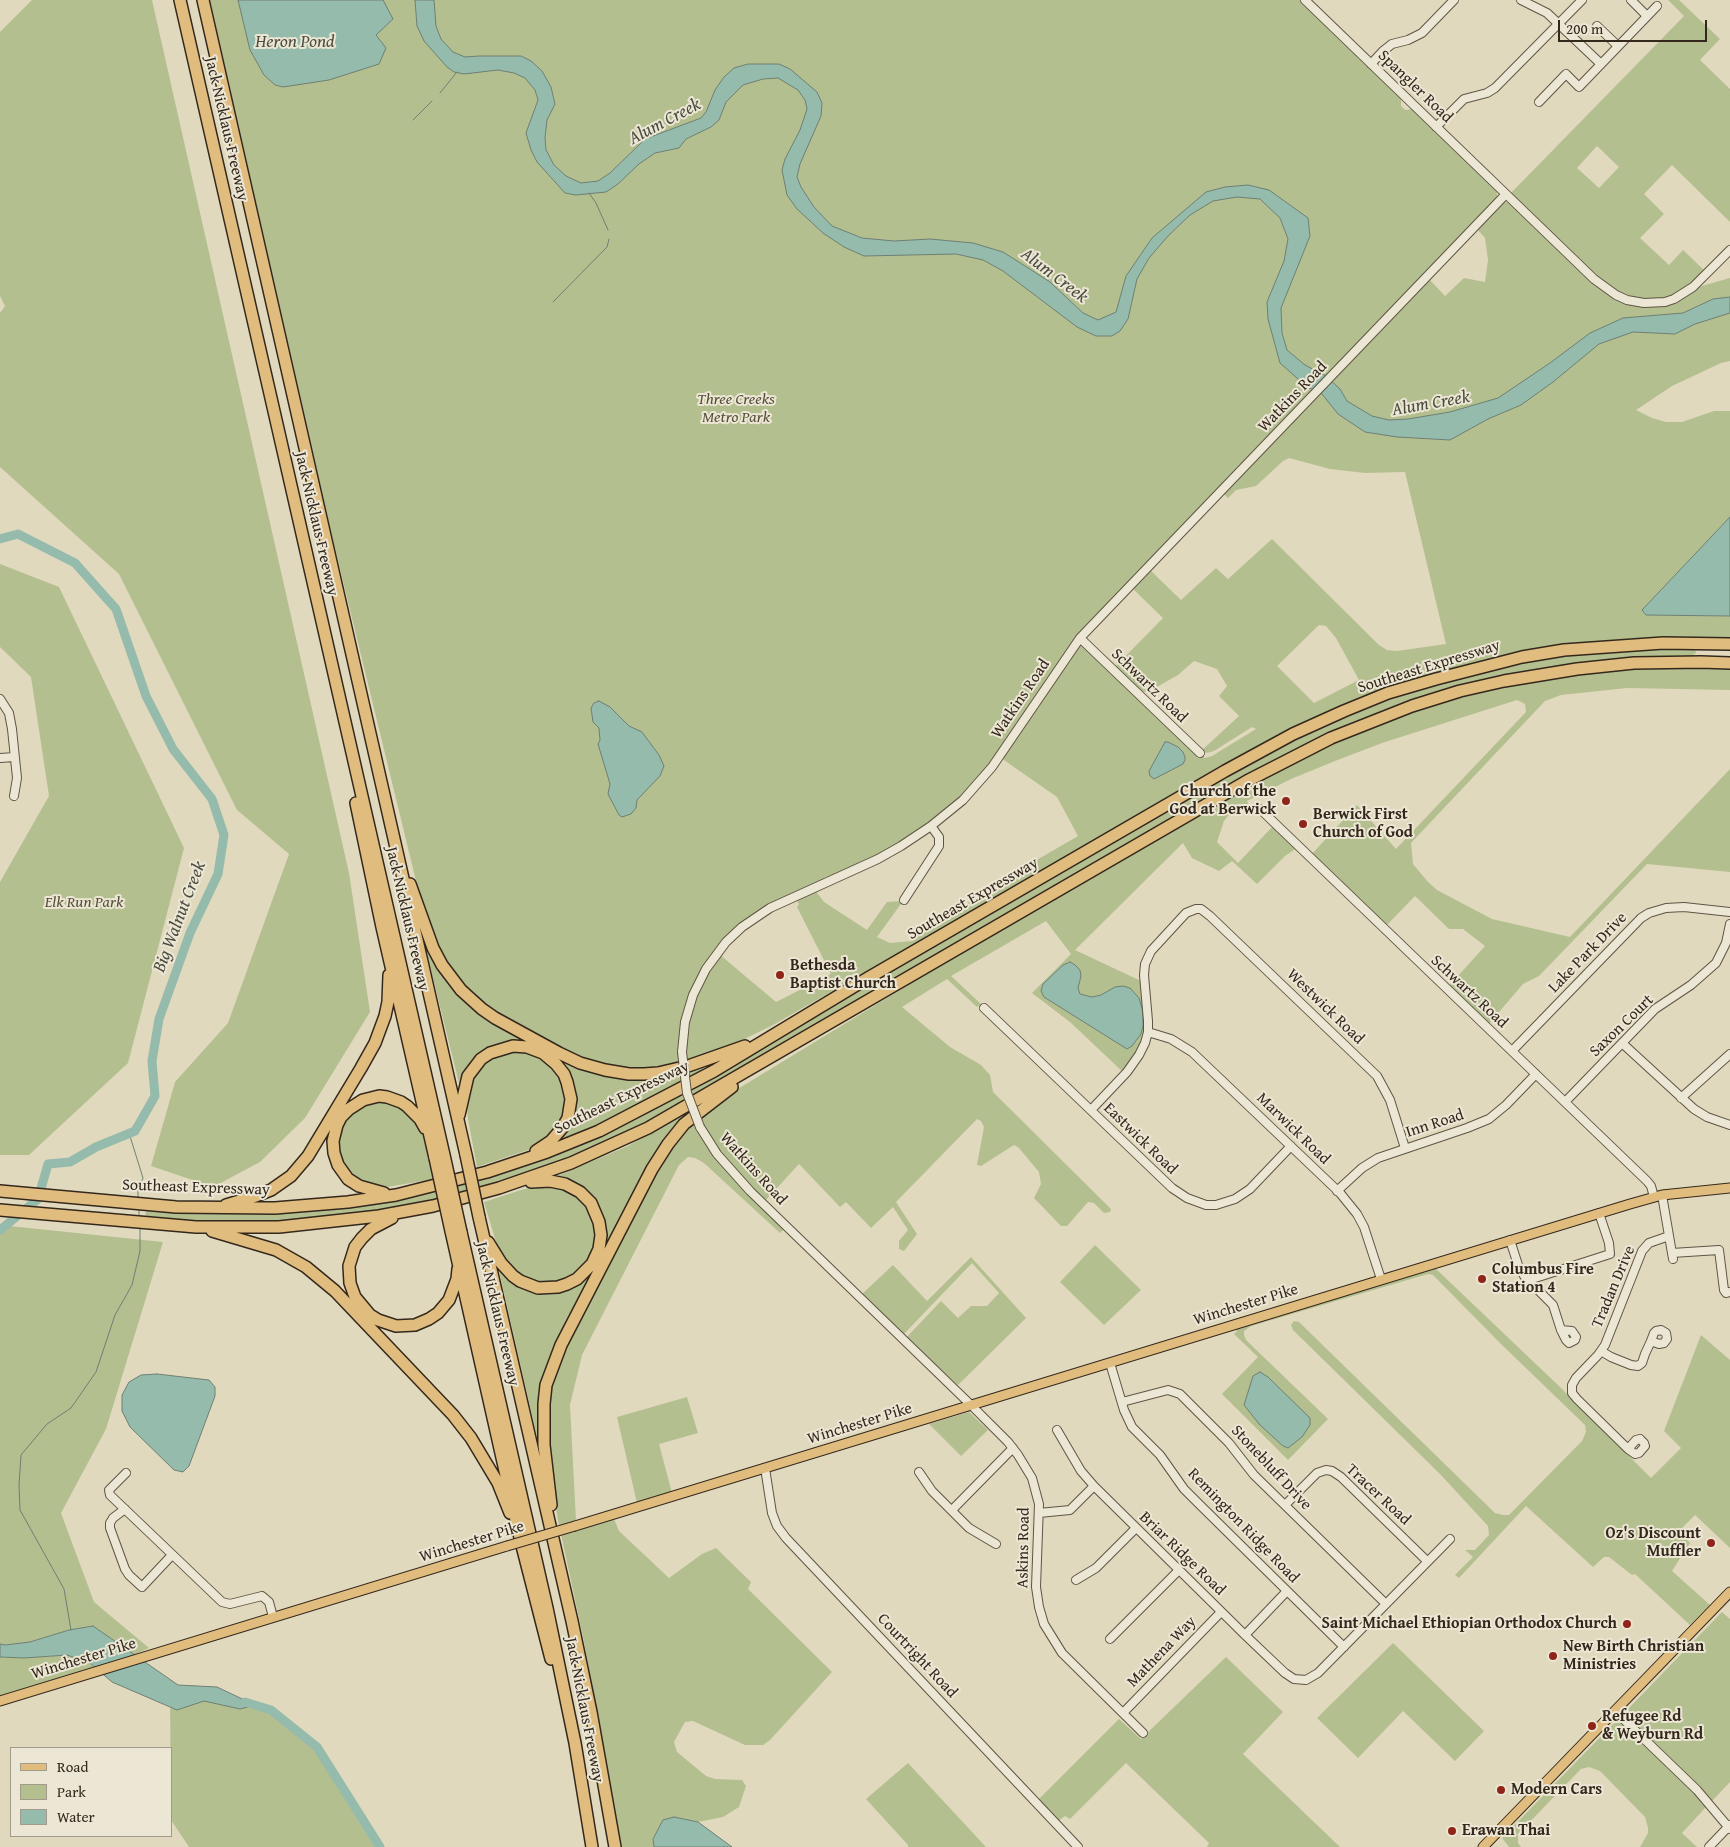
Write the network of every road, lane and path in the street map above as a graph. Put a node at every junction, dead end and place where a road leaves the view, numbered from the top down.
1 (180, 0) edge
2 (203, 0) edge
3 (1306, 0) edge
4 (1454, 0) edge
5 (1582, 0) edge
6 (1630, 0) edge
7 (1524, 1) edge
8 (1657, 6) dead end
9 (1647, 16) junction
10 (1558, 24) junction
11 (1597, 26) dead end
12 (1618, 46) junction
13 (1371, 64) junction
14 (1601, 64) junction
15 (1539, 102) dead end
16 (1436, 127) junction
17 (1506, 194) junction
18 (1730, 250) edge
19 (1080, 638) junction
20 (1730, 644) edge
21 (1730, 663) edge
22 (337, 688) junction
23 (0, 699) edge
24 (1200, 753) dead end
25 (14, 756) junction
26 (0, 758) edge
27 (382, 787) junction
28 (14, 796) dead end
29 (1260, 809) dead end
30 (931, 826) junction
31 (904, 900) dead end
32 (1730, 912) edge
33 (1730, 924) edge
34 (382, 927) junction
35 (984, 1008) dead end
36 (1148, 1032) junction
37 (770, 1037) junction
38 (801, 1039) junction
39 (1622, 1043) junction
40 (1512, 1051) junction
41 (1730, 1054) edge
42 (1536, 1074) junction
43 (1681, 1098) junction
44 (1565, 1102) junction
45 (1091, 1110) junction
46 (458, 1119) junction
47 (1730, 1125) edge
48 (432, 1145) junction
49 (1291, 1146) junction
50 (1406, 1148) junction
51 (440, 1156) junction
52 (520, 1162) junction
53 (500, 1188) junction
54 (1730, 1188) edge
55 (3, 1191) edge
56 (1337, 1191) junction
57 (396, 1194) junction
58 (1658, 1196) junction
59 (201, 1208) junction
60 (0, 1210) edge
61 (407, 1212) junction
62 (1599, 1213) junction
63 (196, 1227) junction
64 (456, 1232) junction
65 (483, 1235) junction
66 (1669, 1236) junction
67 (1510, 1240) junction
68 (459, 1265) junction
69 (1381, 1279) junction
70 (1727, 1279) edge
71 (1529, 1280) junction
72 (1730, 1292) edge
73 (1561, 1330) dead end
74 (1651, 1340) dead end
75 (1601, 1351) junction
76 (1110, 1363) junction
77 (1122, 1402) junction
78 (972, 1406) junction
79 (1057, 1430) dead end
80 (1013, 1448) junction
81 (1628, 1449) dead end
82 (765, 1468) junction
83 (920, 1472) dead end
84 (126, 1473) dead end
85 (1094, 1486) junction
86 (1285, 1505) junction
87 (125, 1509) junction
88 (952, 1510) junction
89 (1039, 1513) junction
90 (551, 1526) junction
91 (1136, 1528) junction
92 (1450, 1539) dead end
93 (521, 1542) junction
94 (996, 1544) dead end
95 (172, 1555) junction
96 (1427, 1561) junction
97 (1179, 1570) junction
98 (1076, 1580) dead end
99 (1287, 1591) junction
100 (1730, 1592) edge
101 (1386, 1604) junction
102 (1221, 1612) junction
103 (273, 1617) junction
104 (1245, 1635) junction
105 (1110, 1639) dead end
106 (1344, 1646) junction
107 (0, 1700) edge
108 (1615, 1711) junction
109 (1123, 1713) junction
110 (1143, 1732) dead end
111 (575, 1743) junction
112 (1729, 1827) edge
113 (592, 1847) edge
114 (615, 1847) edge
115 (1078, 1847) edge
116 (1483, 1847) edge
117 (1709, 1847) edge

1 - 22 highway, Jack Nicklaus Freeway
2 - 27 highway, Jack Nicklaus Freeway
3 - 13 street, Spangler Road
4 - 13 street
5 - 10 street
6 - 9 street
7 - 10 street
8 - 9 street
9 - 12 street
10 - 14 street
10 - 16 street
11 - 12 street
12 - 14 street
13 - 16 street, Spangler Road
14 - 15 street
16 - 17 street, Spangler Road
17 - 18 street
17 - 19 street, Watkins Road
19 - 24 street, Schwartz Road
19 - 30 street, Watkins Road
20 - 37 highway, Southeast Expressway
21 - 38 highway, Southeast Expressway
22 - 34 highway
22 - 51 highway, Jack Nicklaus Freeway
23 - 25 street
25 - 26 street
25 - 28 street
27 - 37 highway
27 - 46 highway, Jack Nicklaus Freeway
29 - 40 street, Schwartz Road
30 - 31 street
30 - 78 street, Watkins Road, bridge
32 - 40 street, Lake Park Drive
33 - 39 street, Saxon Court
34 - 48 highway
34 - 59 highway
35 - 45 street, Eastwick Road
36 - 45 street
36 - 49 street, Marwick Road
36 - 50 street, Westwick Road
37 - 52 highway, Southeast Expressway
38 - 53 highway, Southeast Expressway
38 - 90 highway
39 - 43 street
39 - 44 street, Saxon Court
40 - 42 street, Schwartz Road
41 - 43 street
42 - 44 street, Schwartz Road
42 - 50 street, Inn Road
43 - 47 street
44 - 58 street, Schwartz Road
45 - 49 street, Eastwick Road
46 - 52 highway
46 - 65 highway, Jack Nicklaus Freeway, bridge
48 - 51 highway
48 - 57 highway
49 - 56 street, Marwick Road
50 - 56 street, Inn Road
51 - 64 highway, bridge
52 - 57 highway, Southeast Expressway
53 - 61 highway, Southeast Expressway
53 - 65 highway
54 - 58 main road, Winchester Pike
55 - 59 highway, Southeast Expressway
56 - 69 street, Marwick Road
57 - 59 highway, Southeast Expressway
58 - 62 main road, Winchester Pike
58 - 66 street, Schwartz Road
60 - 63 highway, Southeast Expressway
61 - 63 highway, Southeast Expressway
61 - 68 highway
62 - 67 main road, Winchester Pike
62 - 71 street
63 - 93 highway
64 - 68 highway
64 - 111 highway, Jack Nicklaus Freeway
65 - 90 highway, Jack Nicklaus Freeway
66 - 70 street, Schwartz Road
66 - 75 street, Tradan Drive
67 - 69 main road, Winchester Pike
67 - 71 street
68 - 93 highway
69 - 76 main road, Winchester Pike
70 - 72 street
71 - 73 street
74 - 75 street
75 - 81 street, Tradan Drive
76 - 77 street, Remington Ridge Road
76 - 78 main road, Winchester Pike
77 - 86 street, Stonebluff Drive
77 - 99 street, Remington Ridge Road
78 - 80 street, Askins Road
78 - 82 main road, Winchester Pike
79 - 85 street, Briar Ridge Road
80 - 88 street
80 - 89 street, Askins Road
82 - 103 main road, Winchester Pike, bridge
82 - 115 street, Courtright Road
83 - 88 street
84 - 87 street
85 - 89 street
85 - 91 street, Briar Ridge Road
86 - 96 street, Tracer Road
86 - 101 street, Stonebluff Drive
87 - 95 street
87 - 95 street
88 - 94 street
89 - 109 street, Askins Road
90 - 114 highway, Jack Nicklaus Freeway
91 - 97 street, Briar Ridge Road
91 - 98 street
92 - 96 street
93 - 111 highway
95 - 103 street
96 - 101 street
97 - 102 street, Briar Ridge Road
97 - 105 street
99 - 104 street
99 - 106 street, Remington Ridge Road
100 - 108 main road
101 - 106 street
102 - 104 street, Briar Ridge Road
102 - 109 street, Mathena Way
103 - 107 main road, Winchester Pike
104 - 106 street, Briar Ridge Road
108 - 112 street
108 - 116 main road
109 - 110 street, Askins Road
111 - 113 highway, Jack Nicklaus Freeway
112 - 117 street

